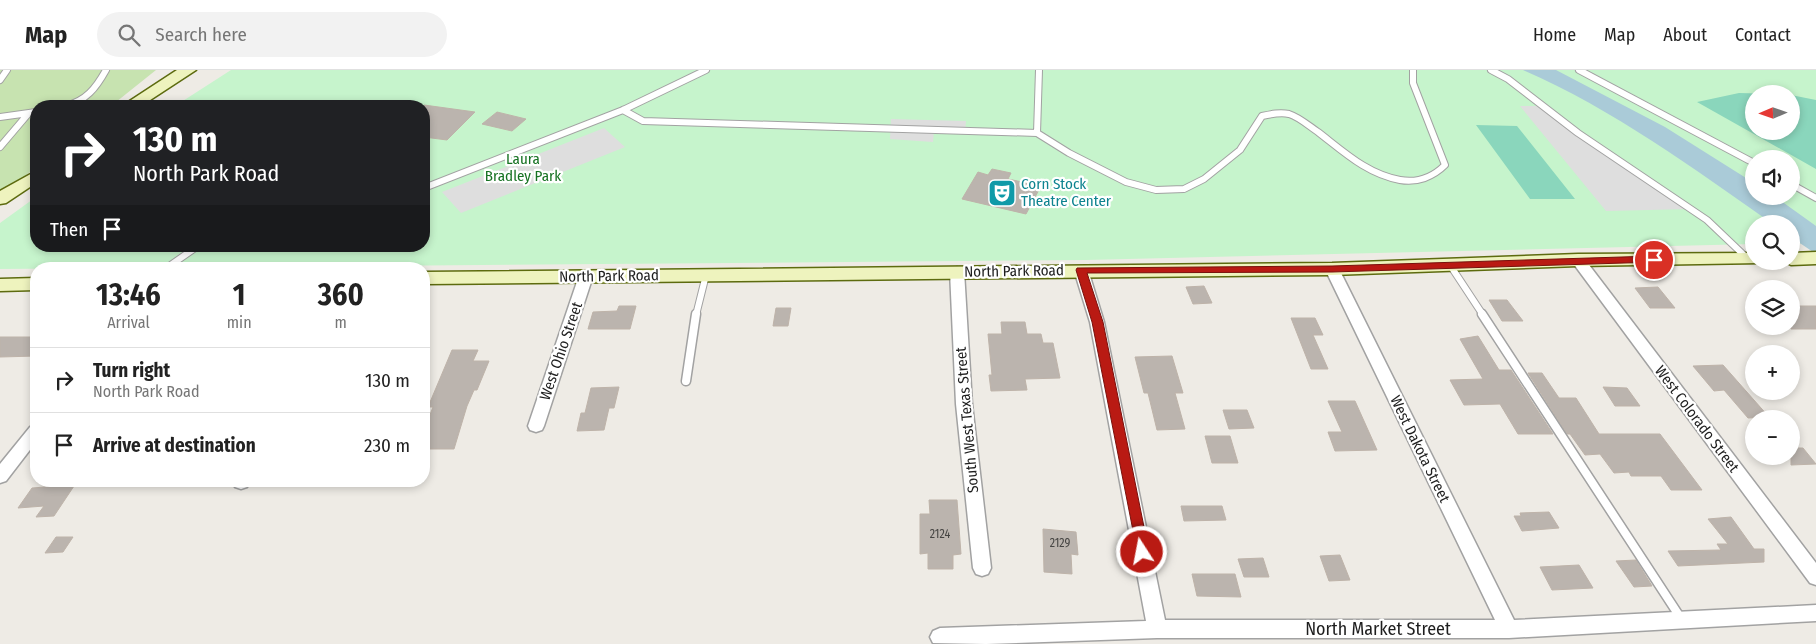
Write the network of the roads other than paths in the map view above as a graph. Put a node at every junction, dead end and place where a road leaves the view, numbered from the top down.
1 (7, 70) edge
2 (106, 70) edge
3 (188, 70) edge
4 (206, 70) edge
5 (706, 70) edge
6 (1039, 70) edge
7 (1414, 70) edge
8 (1490, 70) edge
9 (1579, 70) edge
10 (0, 80) edge
11 (84, 100) edge
12 (140, 100) edge
13 (158, 100) edge
14 (623, 110) junction
15 (28, 114) joint
16 (0, 117) edge
17 (1037, 133) junction
18 (0, 147) edge
19 (1745, 159) edge
20 (30, 164) edge
21 (30, 180) edge
22 (0, 181) edge
23 (430, 186) edge
24 (1800, 189) edge
25 (1816, 198) edge
26 (0, 199) edge
27 (189, 252) edge
28 (1745, 254) edge
29 (1745, 259) edge
30 (1578, 260) junction
31 (175, 262) edge
32 (1450, 265) junction
33 (1332, 269) junction
34 (1081, 270) junction
35 (957, 272) junction
36 (706, 275) junction
37 (586, 276) junction
38 (430, 278) edge
39 (30, 284) edge
40 (0, 285) edge
41 (686, 381) dead end
42 (536, 426) dead end
43 (30, 438) edge
44 (0, 476) edge
45 (982, 568) dead end
46 (1816, 577) edge
47 (1816, 613) edge
48 (1682, 620) junction
49 (1157, 629) junction
50 (1509, 629) junction
51 (940, 637) dead end

1 - 10 lane
2 - 11 lane
3 - 12 street
4 - 13 street
5 - 14 lane
6 - 17 lane
7 - 17 lane
8 - 28 lane
9 - 19 lane
14 - 17 lane
14 - 23 lane
15 - 16 lane
15 - 18 lane
20 - 22 street
21 - 26 street
24 - 25 lane
27 - 31 lane
29 - 30 street, North Park Road
30 - 32 street, North Park Road
30 - 46 street, West Colorado Street
32 - 33 street, North Park Road
32 - 48 lane
33 - 34 street, North Park Road
33 - 50 street, West Dakota Street
34 - 35 street, North Park Road
34 - 49 street
35 - 36 street, North Park Road
35 - 45 street, South West Texas Street
36 - 37 street, North Park Road
36 - 41 lane
37 - 38 street, North Park Road
37 - 42 street, West Ohio Street
39 - 40 street
43 - 44 street
47 - 48 street, North Market Street
48 - 50 street, North Market Street
49 - 50 street, North Market Street
49 - 51 street, North Market Street

